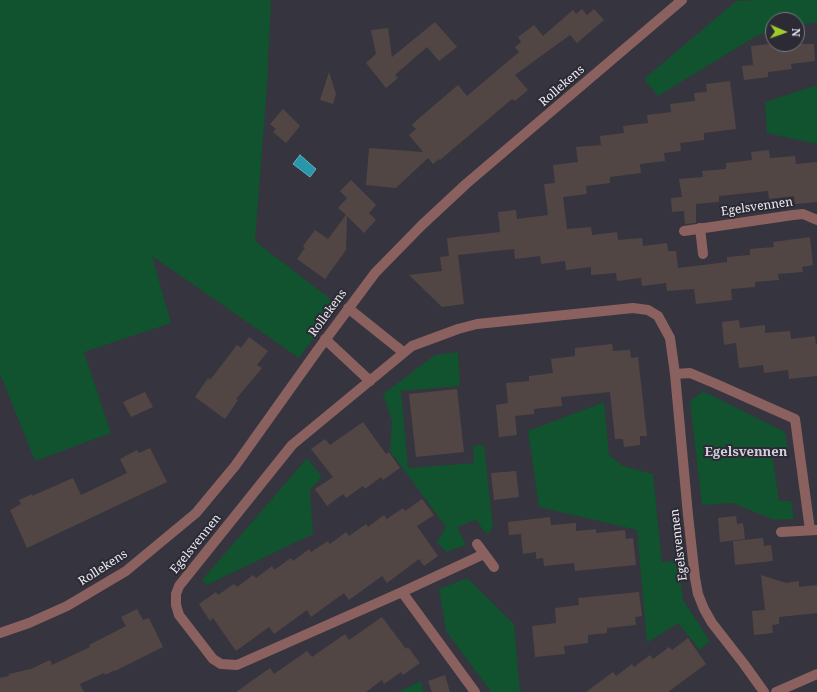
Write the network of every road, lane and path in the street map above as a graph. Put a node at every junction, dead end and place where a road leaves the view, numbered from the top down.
1 (682, 0) edge
2 (817, 220) edge
3 (700, 228) junction
4 (684, 231) dead end
5 (703, 254) dead end
6 (348, 308) junction
7 (326, 339) junction
8 (403, 352) junction
9 (675, 374) junction
10 (370, 381) junction
11 (814, 530) edge
12 (781, 532) dead end
13 (477, 544) dead end
14 (484, 554) junction
15 (494, 567) dead end
16 (402, 592) junction
17 (0, 633) edge
18 (817, 674) edge
19 (466, 679) junction
20 (469, 692) edge
21 (475, 692) edge
22 (764, 692) edge
23 (776, 692) edge

1 - 6 street, Rollekens
2 - 3 street, Egelsvennen
3 - 4 street, Egelsvennen
3 - 5 street
6 - 7 street, Rollekens
6 - 8 street
7 - 10 street
7 - 17 street, Rollekens
8 - 9 street, Egelsvennen
8 - 10 street, Egelsvennen
9 - 11 street
9 - 22 street, Egelsvennen
10 - 16 street, Egelsvennen
11 - 12 street
13 - 14 street
14 - 15 street
14 - 16 street, Egelsvennen
16 - 19 street
18 - 23 street
19 - 20 street
19 - 21 street

